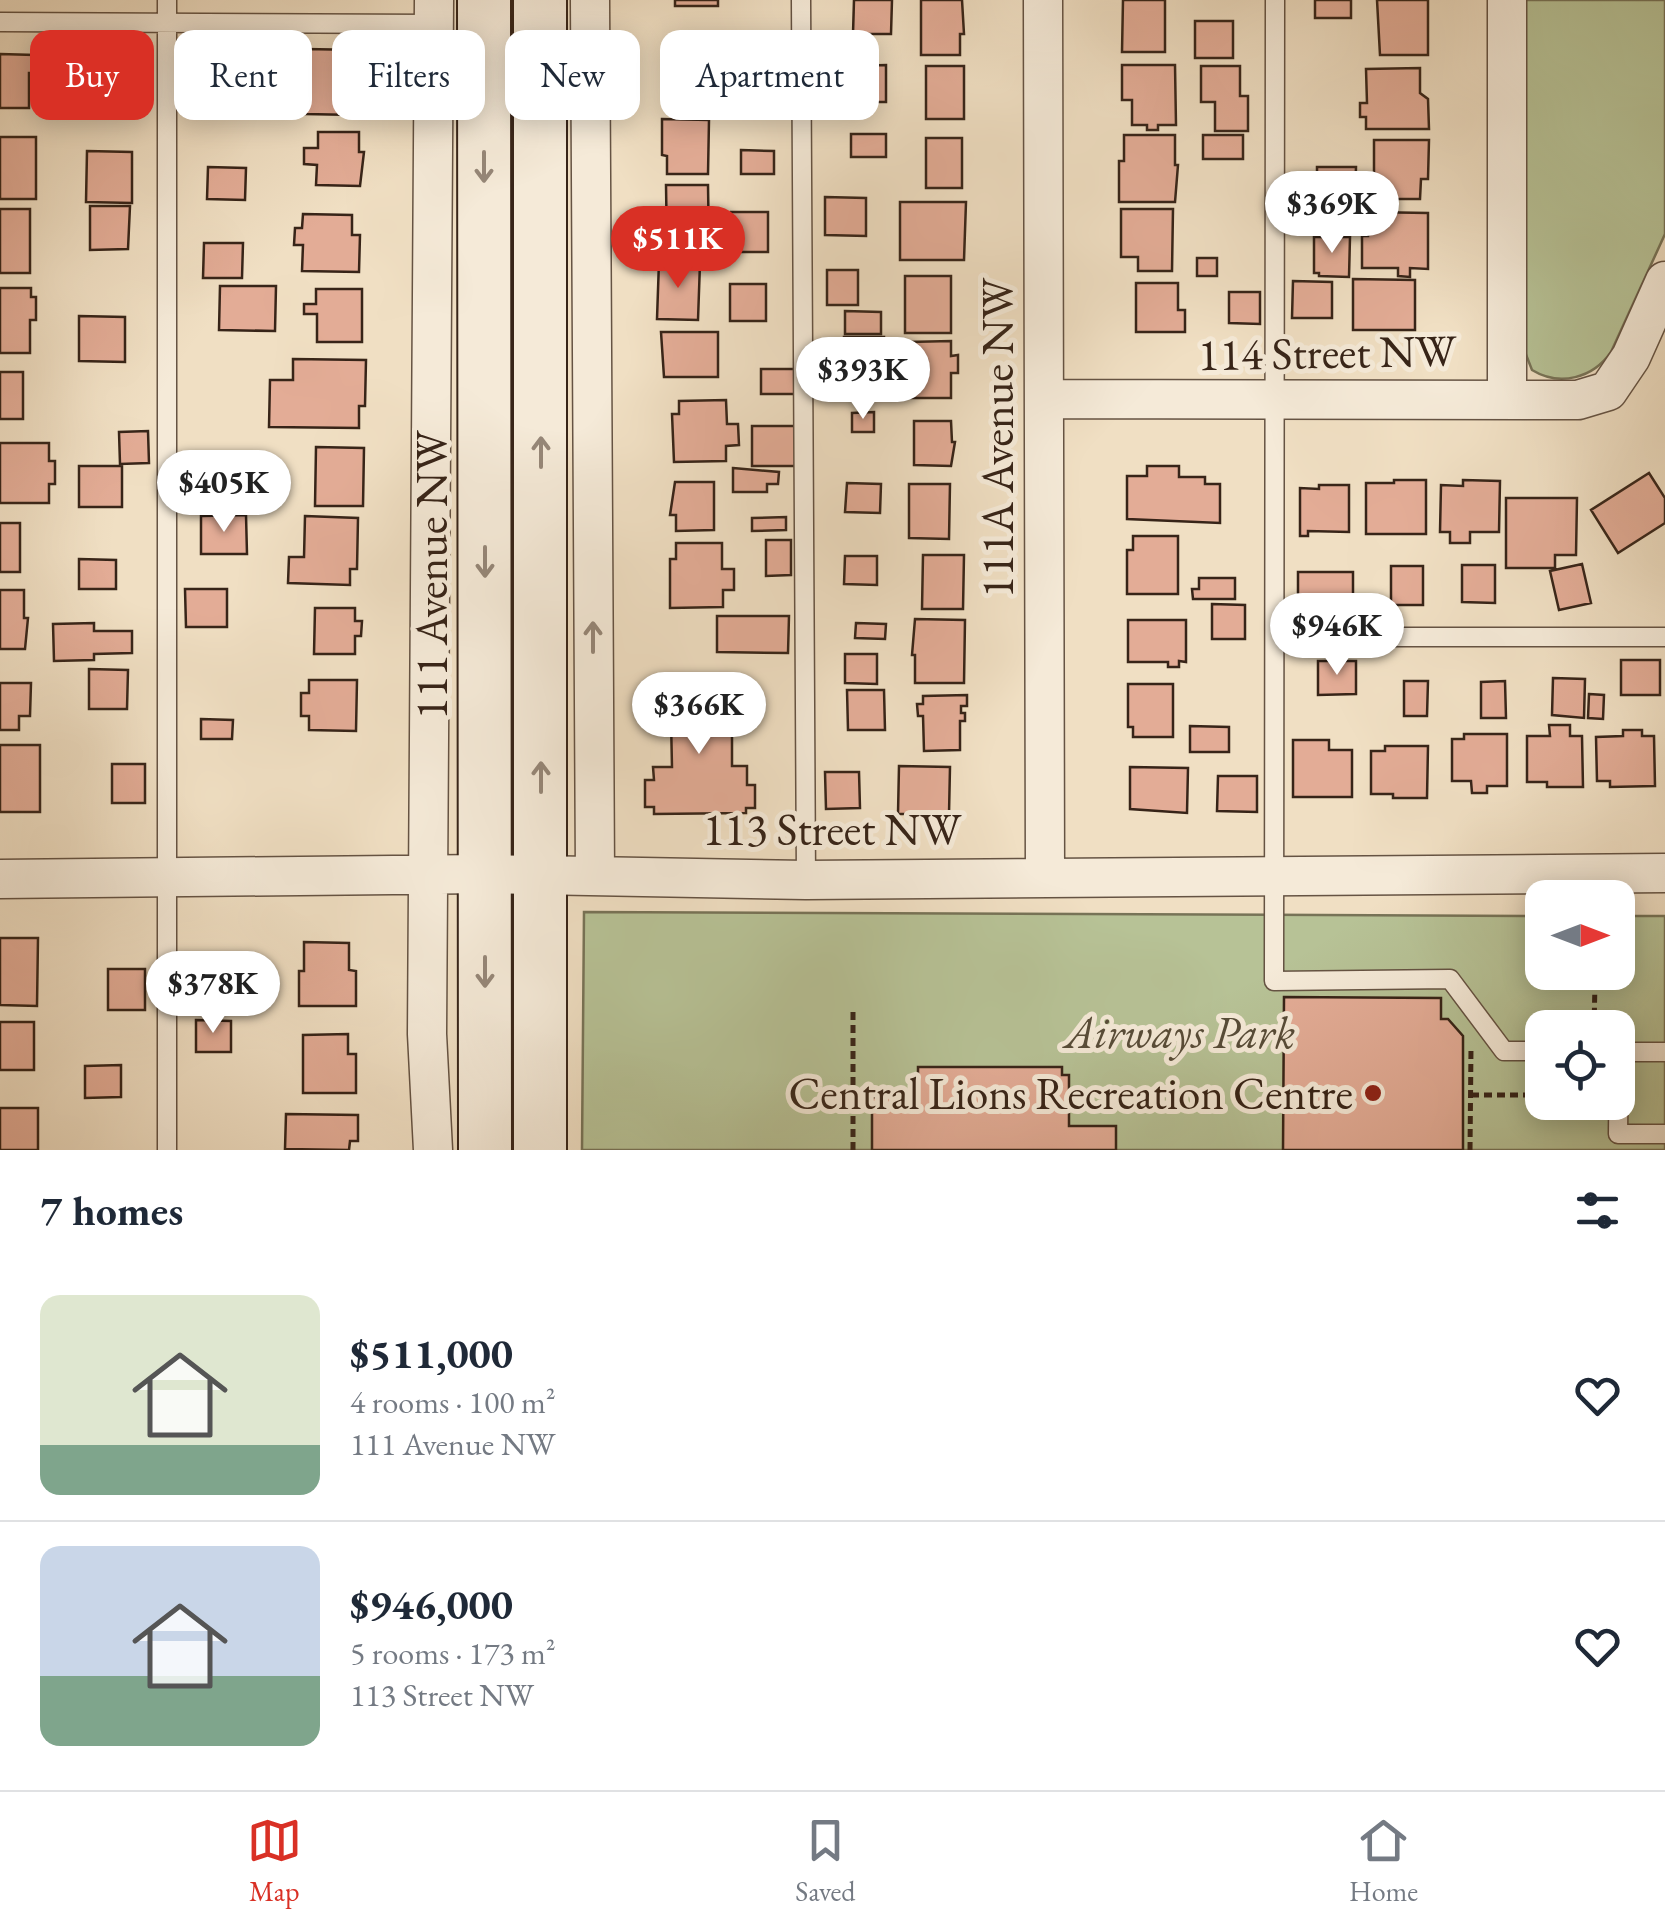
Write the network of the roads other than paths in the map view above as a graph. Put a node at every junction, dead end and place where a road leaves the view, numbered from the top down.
1 (167, 0) edge
2 (484, 0) edge
3 (540, 0) edge
4 (590, 0) edge
5 (801, 0) edge
6 (1043, 0) edge
7 (1275, 0) edge
8 (1507, 0) edge
9 (434, 12) edge
10 (0, 22) edge
11 (167, 24) junction
12 (1665, 281) edge
13 (1507, 397) junction
14 (1045, 399) junction
15 (1276, 402) junction
16 (1665, 636) edge
17 (1275, 637) junction
18 (1665, 873) edge
19 (429, 874) junction
20 (485, 874) junction
21 (541, 875) junction
22 (595, 875) junction
23 (1045, 876) junction
24 (1273, 876) junction
25 (167, 877) junction
26 (0, 880) edge
27 (806, 880) junction
28 (1525, 1051) edge
29 (1635, 1052) edge
30 (1665, 1052) edge
31 (1618, 1120) edge
32 (1665, 1134) edge
33 (167, 1150) edge
34 (433, 1150) edge
35 (485, 1150) edge
36 (540, 1150) edge

1 - 11 lane
2 -> 20 main road, 111 Avenue NW
21 -> 3 main road
22 -> 4 street
5 - 27 lane
6 - 14 street, 111A Avenue NW
7 - 15 lane
8 - 13 street
9 - 11 lane
9 - 19 street, 111 Avenue NW
10 - 11 lane
11 - 25 lane
12 - 13 street, 114 Street NW
13 - 15 street, 114 Street NW
14 - 15 street, 114 Street NW
14 - 23 street, 111A Avenue NW
15 - 17 lane
16 - 17 lane
17 - 24 lane
18 - 24 street, 113 Street NW
19 - 20 street, 113 Street NW
19 - 25 street, 113 Street NW
19 - 34 street, 111 Avenue NW
20 - 21 street, 113 Street NW
20 -> 35 main road, 111 Avenue NW
21 - 22 street, 113 Street NW
21 - 36 main road
22 - 27 street, 113 Street NW
23 - 24 street, 113 Street NW
23 - 27 street, 113 Street NW
24 - 28 lane
25 - 26 street, 113 Street NW
25 - 33 lane
29 - 30 lane
31 - 32 lane

